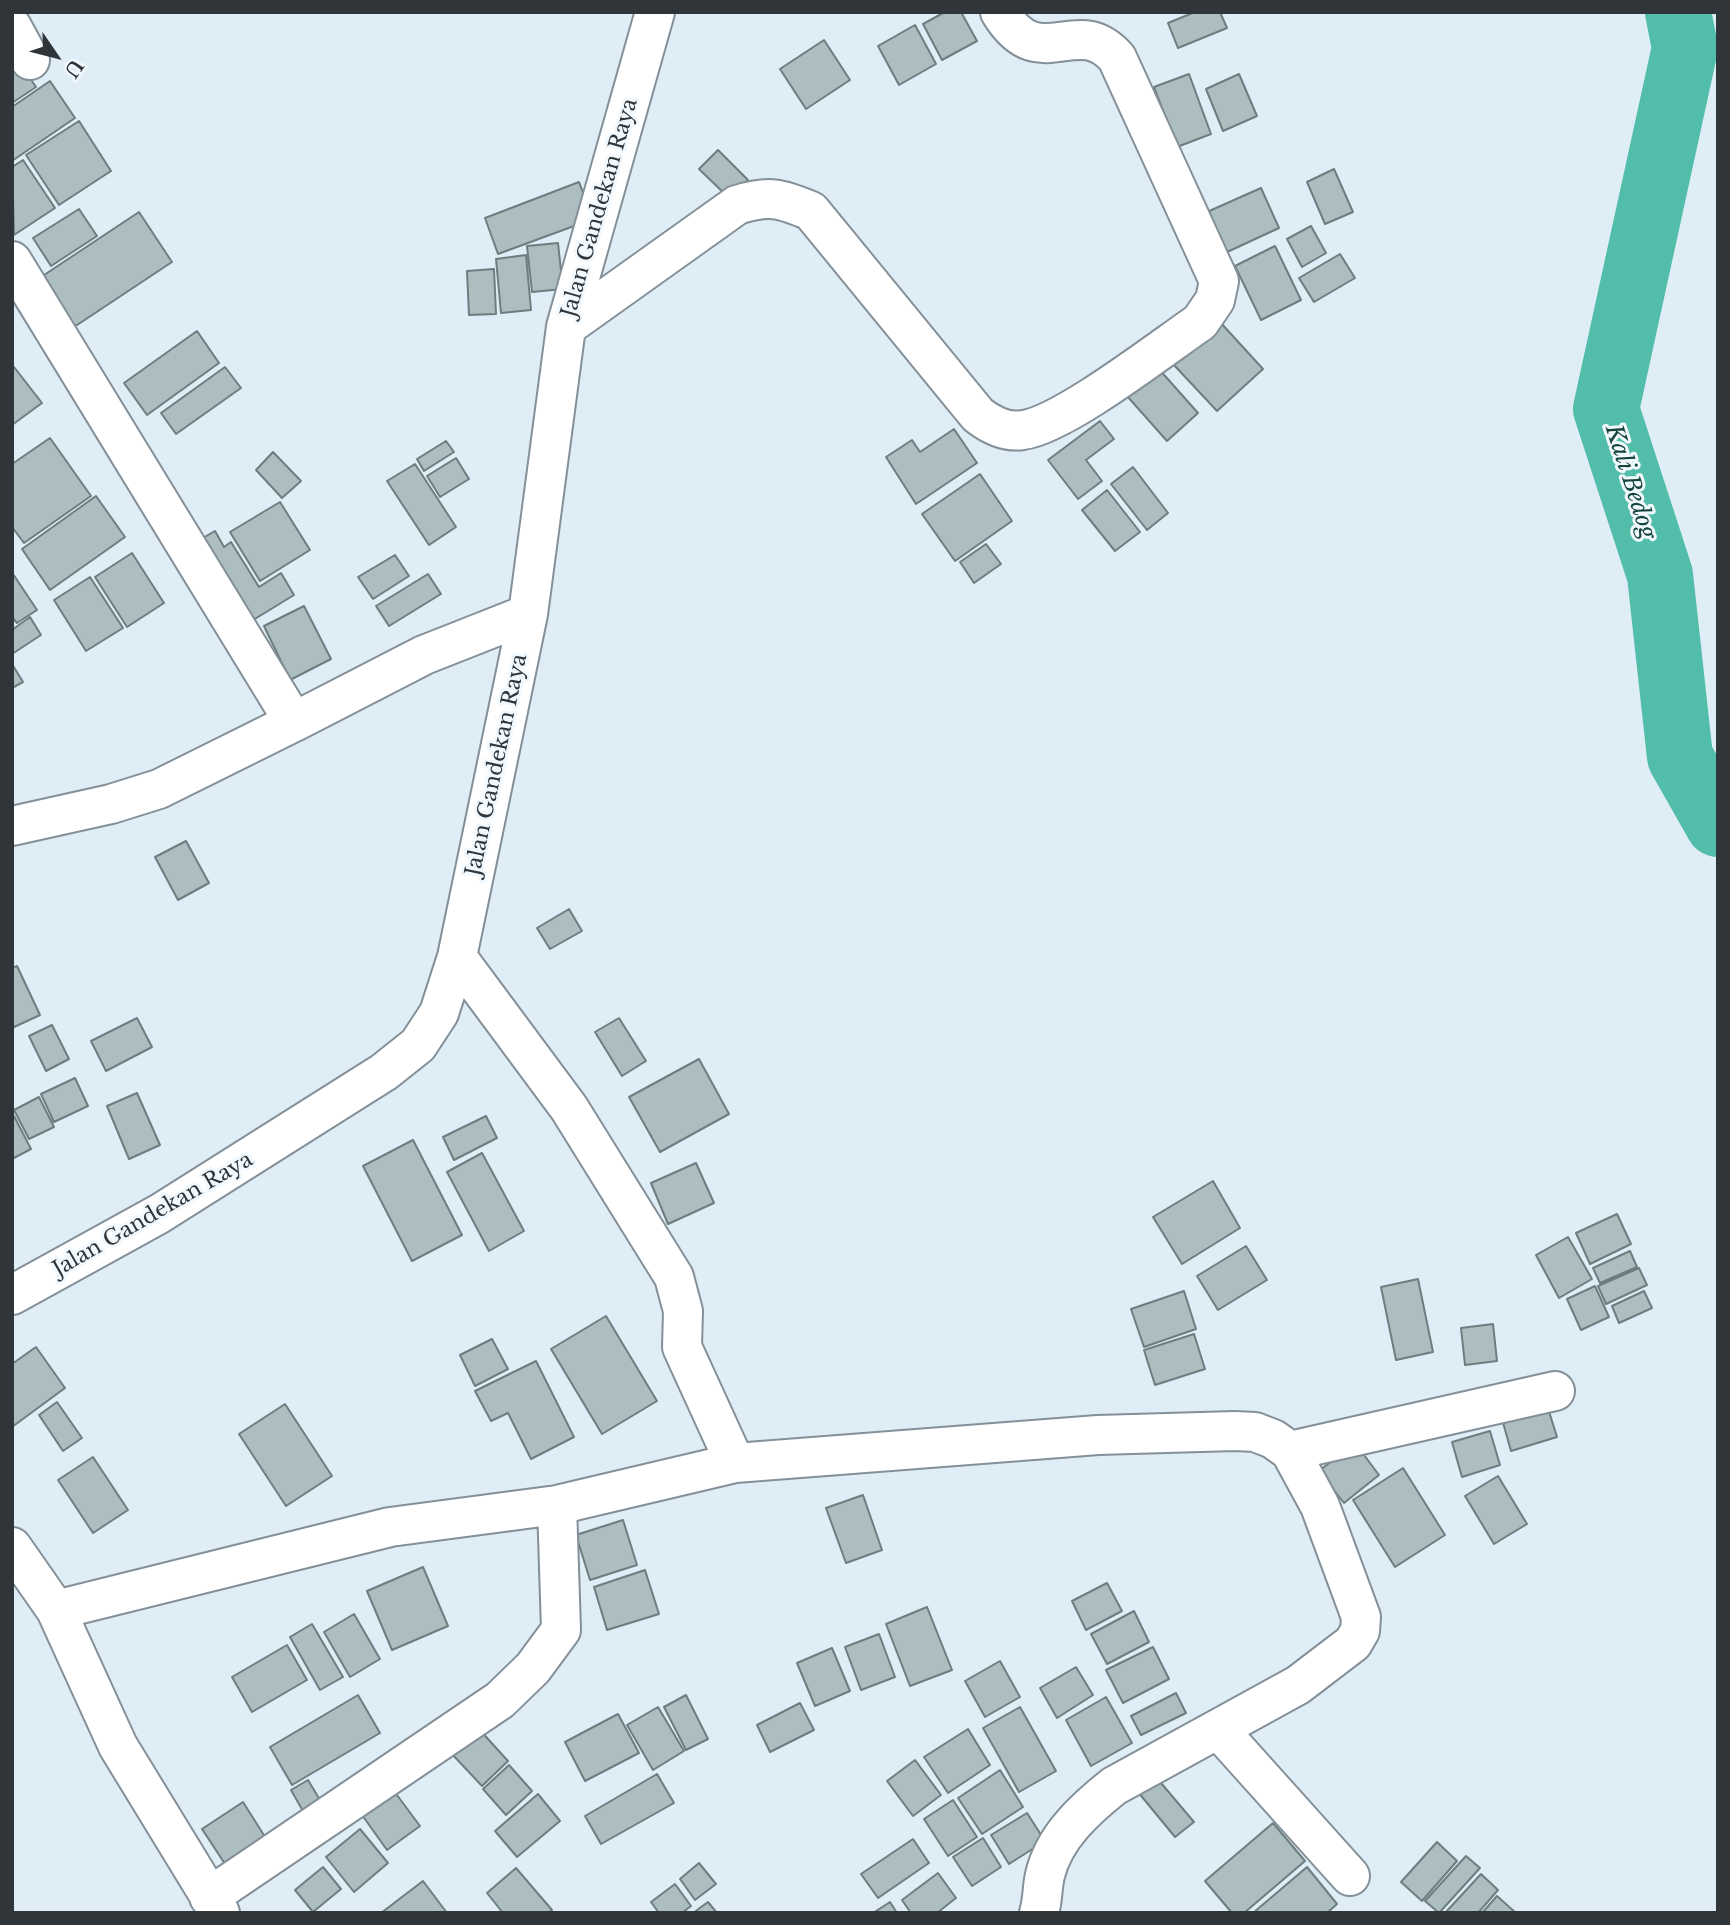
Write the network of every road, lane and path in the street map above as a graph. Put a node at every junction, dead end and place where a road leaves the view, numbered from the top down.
1 (655, 12) edge
2 (1000, 12) edge
3 (12, 27) edge
4 (30, 60) dead end
5 (12, 261) edge
6 (566, 327) junction
7 (528, 614) junction
8 (294, 722) junction
9 (12, 826) edge
10 (457, 957) junction
11 (12, 1295) edge
12 (1555, 1391) dead end
13 (1290, 1451) junction
14 (735, 1463) junction
15 (557, 1505) junction
16 (21, 1560) edge
17 (56, 1609) junction
18 (1218, 1729) junction
19 (1350, 1876) dead end
20 (214, 1905) edge
21 (1044, 1909) edge

1 - 6 street, Jalan Gandekan Raya
2 - 6 street
3 - 4 street
5 - 8 street
6 - 7 street, Jalan Gandekan Raya
7 - 8 street
7 - 10 street, Jalan Gandekan Raya
8 - 9 street
10 - 11 street, Jalan Gandekan Raya
10 - 14 street
12 - 13 street
13 - 14 street
13 - 18 street
14 - 15 street
15 - 17 street
15 - 20 street
16 - 17 street
17 - 20 street
18 - 19 street
18 - 21 street

